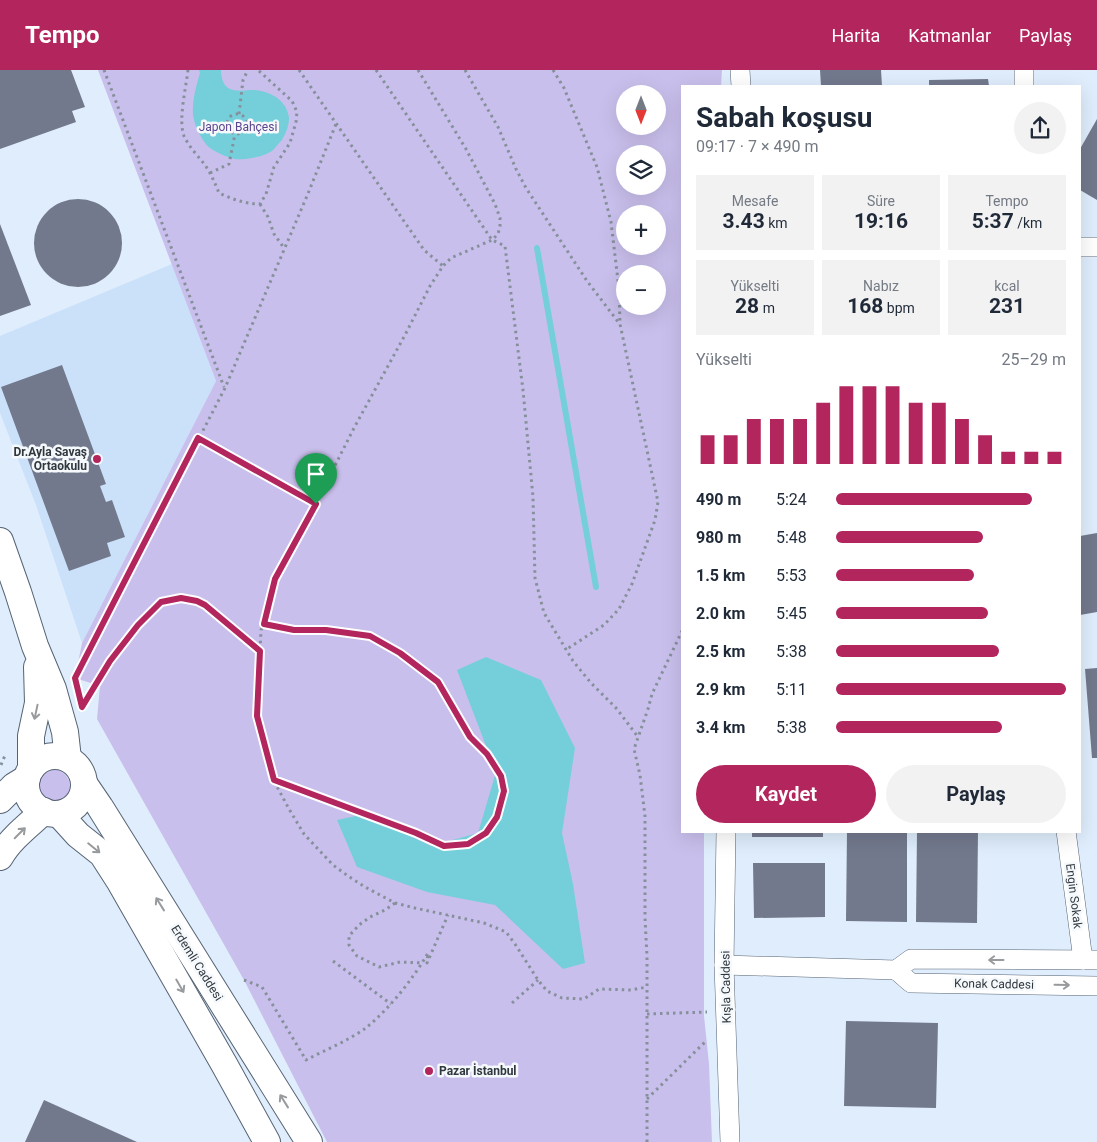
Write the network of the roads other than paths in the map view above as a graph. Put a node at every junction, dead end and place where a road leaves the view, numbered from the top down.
1 (1024, 70) edge
2 (1024, 85) edge
3 (1081, 247) edge
4 (1097, 247) edge
5 (0, 542) edge
6 (9, 589) edge
7 (35, 646) junction
8 (68, 759) junction
9 (29, 774) junction
10 (84, 785) junction
11 (0, 800) edge
12 (52, 813) junction
13 (726, 833) edge
14 (1066, 833) edge
15 (0, 857) edge
16 (1090, 960) edge
17 (724, 966) junction
18 (896, 970) junction
19 (1097, 986) edge
20 (268, 1142) edge
21 (310, 1142) edge
22 (730, 1142) edge

1 - 2 street
3 - 4 street
5 - 6 main road
6 - 7 main road
7 - 8 main road
7 -> 9 main road
8 - 9 main road
8 - 10 main road
9 - 11 main road
9 - 12 main road
10 - 12 main road
21 -> 10 main road, Erdemli Caddesi
15 -> 12 main road
12 -> 20 main road, Erdemli Caddesi
13 - 17 street, Kışla Caddesi
14 - 16 street, Engin Sokak
16 -> 18 street, Konak Caddesi
17 - 18 street, Konak Caddesi
17 - 22 street, Kışla Caddesi
18 -> 19 street, Konak Caddesi

